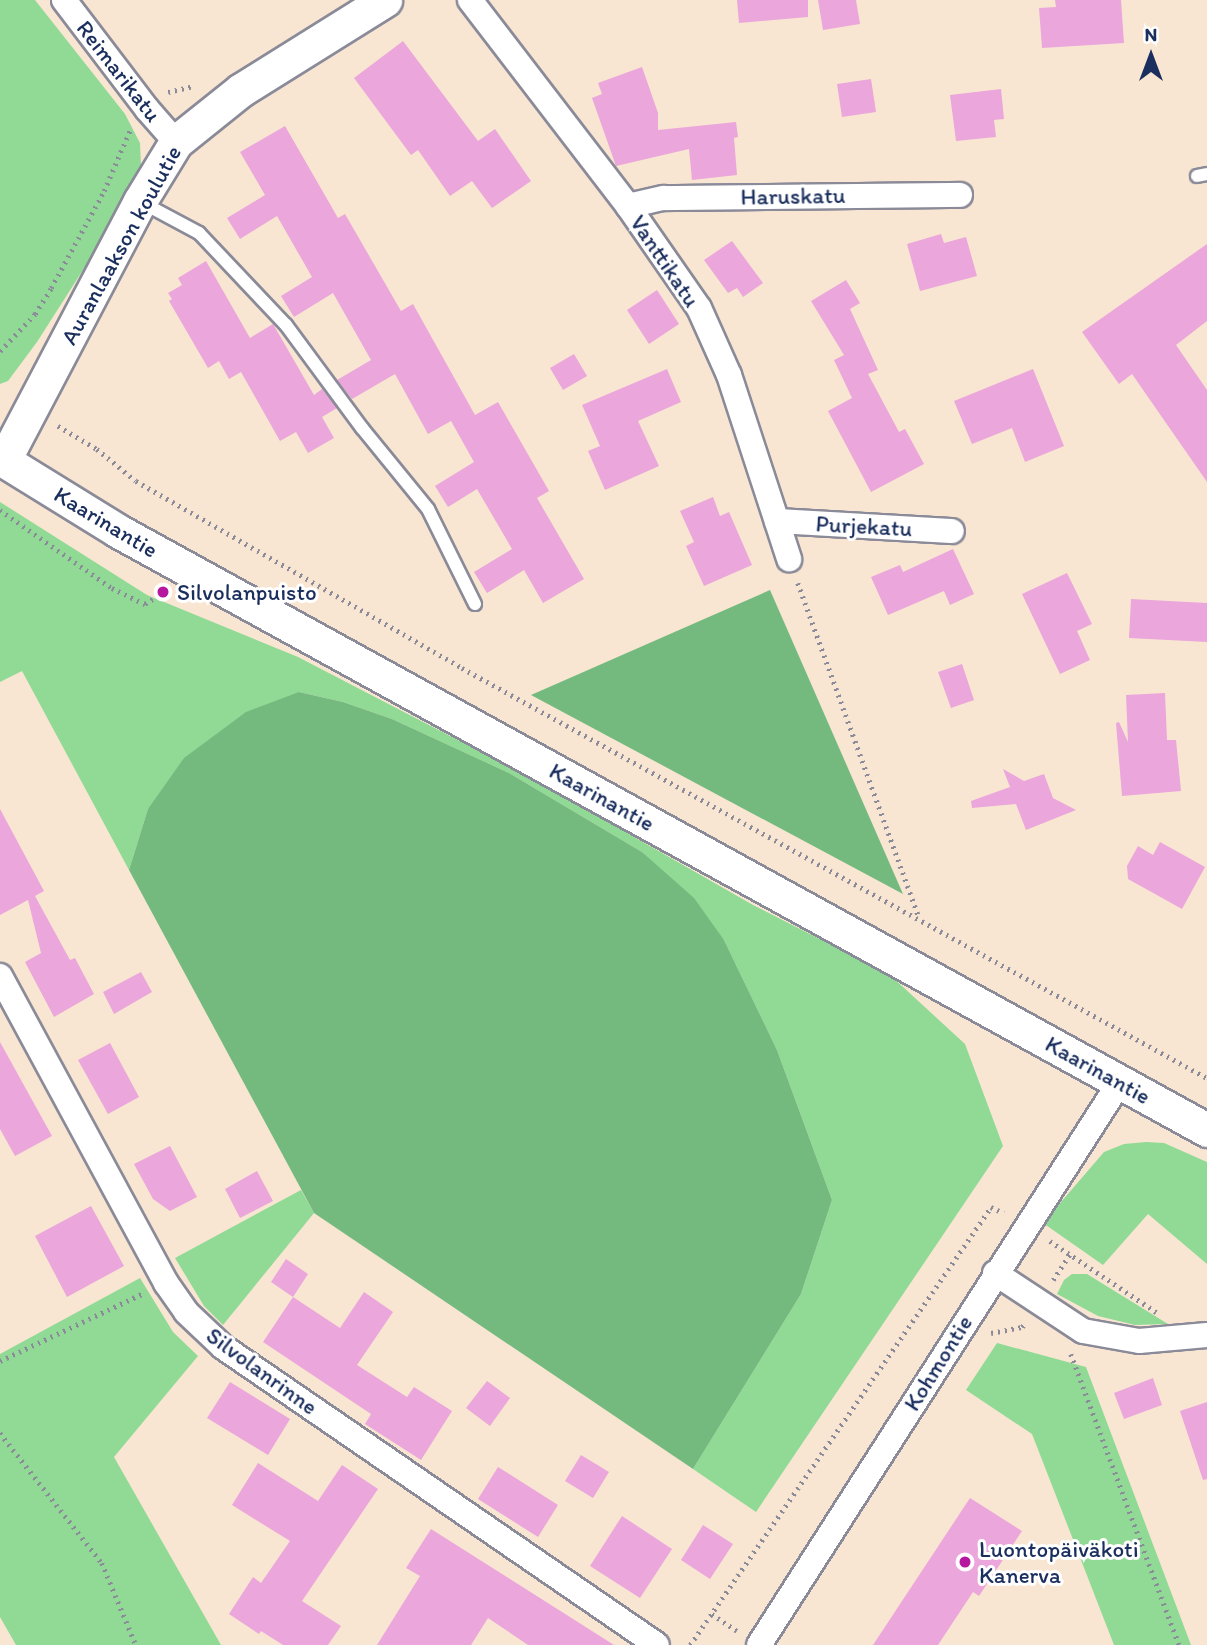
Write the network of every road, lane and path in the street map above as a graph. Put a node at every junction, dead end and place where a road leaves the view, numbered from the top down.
1 (64, 0) edge
2 (385, 0) edge
3 (470, 0) edge
4 (176, 142) junction
5 (960, 195) dead end
6 (140, 201) junction
7 (628, 206) junction
8 (31, 410) junction
9 (2, 459) edge
10 (0, 510) edge
11 (776, 520) junction
12 (952, 531) dead end
13 (789, 559) joint
14 (163, 592) dead end
15 (475, 604) dead end
16 (919, 917) junction
17 (0, 976) edge
18 (1207, 1078) edge
19 (1120, 1082) junction
20 (1207, 1130) edge
21 (1026, 1225) junction
22 (995, 1273) junction
23 (166, 1283) junction
24 (1158, 1313) dead end
25 (1057, 1317) junction
26 (1207, 1335) edge
27 (0, 1361) edge
28 (0, 1433) edge
29 (136, 1645) edge
30 (657, 1645) edge
31 (690, 1645) edge
32 (759, 1645) edge
33 (1179, 1645) edge

1 - 4 street, Reimarikatu
2 - 4 main road, Auranlaakson koulutie
3 - 7 street, Vanttikatu
4 - 6 main road, Auranlaakson koulutie
5 - 7 street, Haruskatu
6 - 8 main road, Auranlaakson koulutie
6 - 15 lane
7 - 11 street, Vanttikatu
8 - 9 main road, Auranlaakson koulutie
8 - 16 path
9 - 19 main road, Kaarinantie
10 - 14 path
11 - 12 street, Purjekatu
11 - 13 street, Vanttikatu
13 - 16 path
16 - 18 path
17 - 23 street, Silvolanrinne
19 - 20 main road, Kaarinantie
19 - 21 street, Kohmontie
21 - 22 street, Kohmontie
21 - 24 path
21 - 31 path
22 - 25 street
22 - 32 street, Kohmontie
23 - 27 path
23 - 30 street, Silvolanrinne
25 - 26 street
25 - 33 path
28 - 29 path

